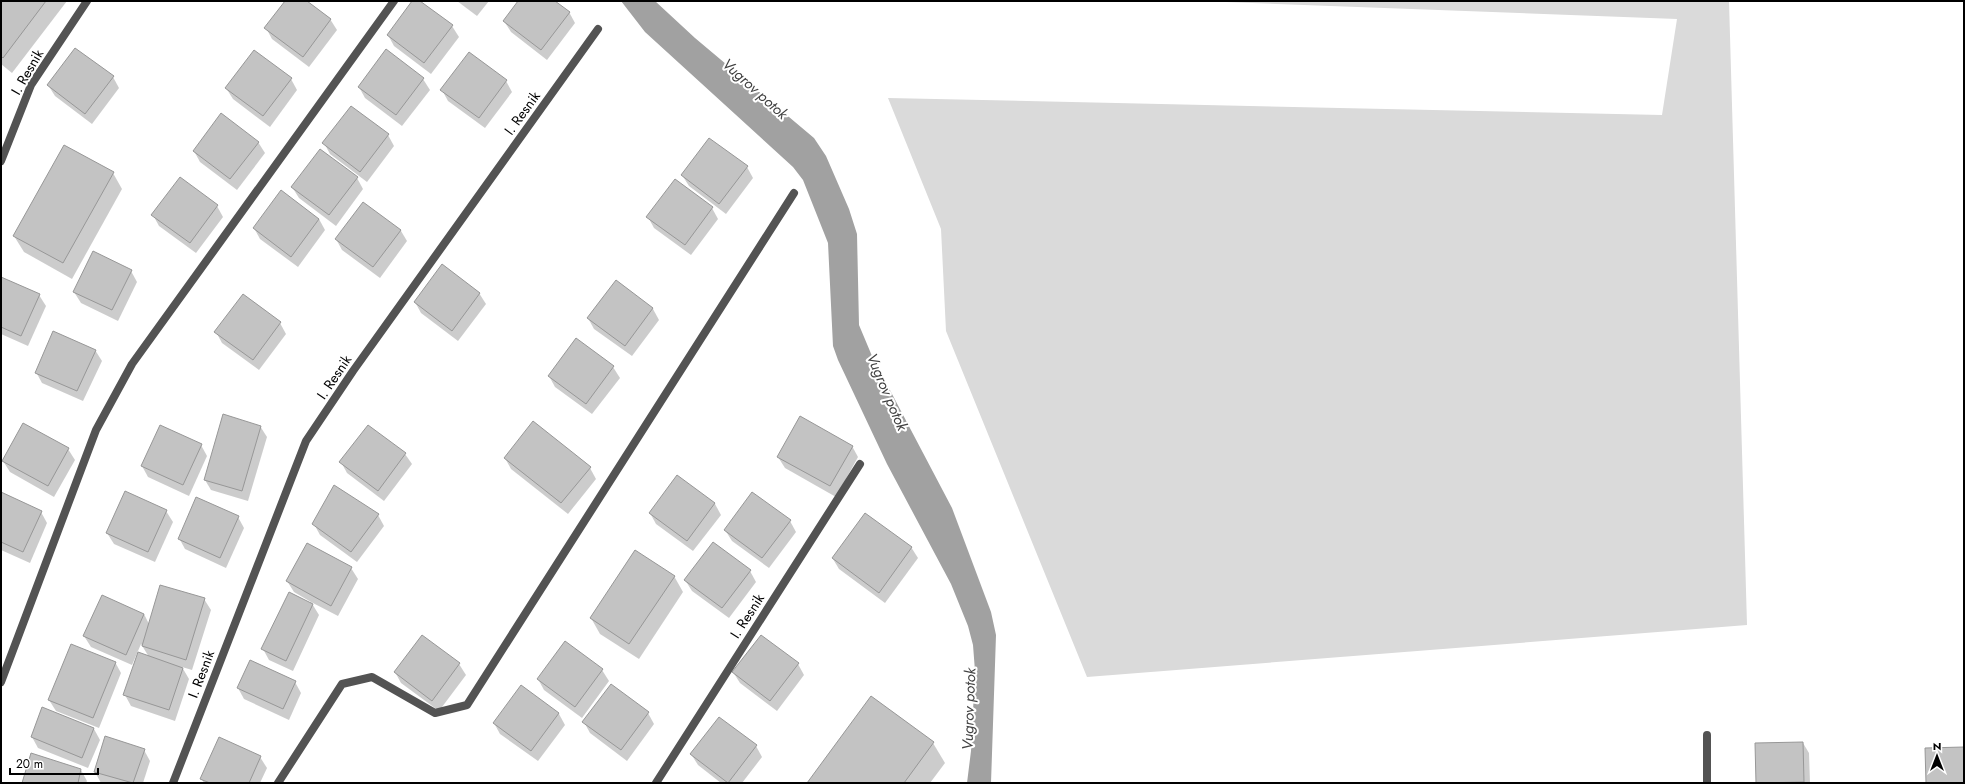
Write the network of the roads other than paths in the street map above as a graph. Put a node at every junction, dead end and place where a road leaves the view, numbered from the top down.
1 (87, 1) edge
2 (394, 1) edge
3 (598, 29) dead end
4 (1, 160) edge
5 (794, 193) dead end
6 (860, 464) dead end
7 (1, 682) edge
8 (1707, 735) dead end
9 (173, 783) edge
10 (278, 783) edge
11 (656, 783) edge
12 (1707, 783) edge

1 - 4 street, I. Resnik
2 - 7 street
3 - 9 street, I. Resnik
5 - 10 street
6 - 11 street, I. Resnik
8 - 12 street

